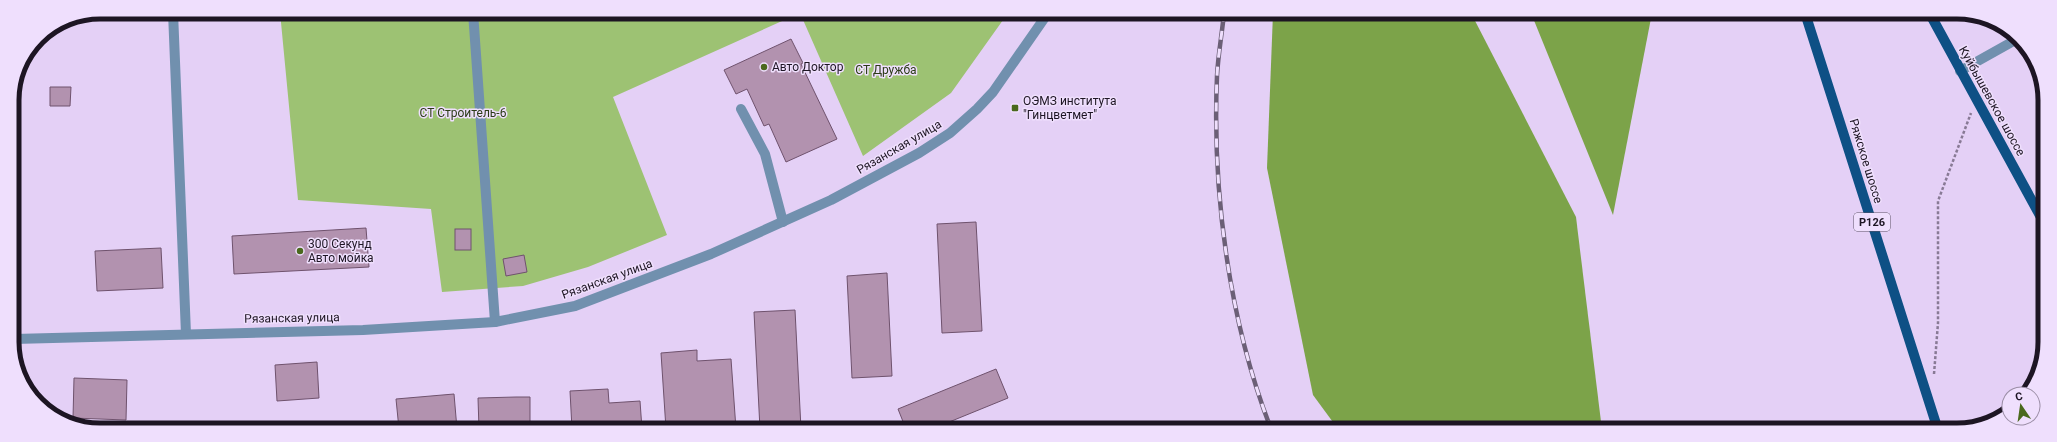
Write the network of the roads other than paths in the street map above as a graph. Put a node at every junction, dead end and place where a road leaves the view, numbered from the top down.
1 (174, 19) edge
2 (473, 19) edge
3 (1044, 19) edge
4 (1807, 19) edge
5 (1933, 19) edge
6 (2012, 42) edge
7 (1960, 71) junction
8 (741, 109) dead end
9 (2038, 212) edge
10 (783, 222) junction
11 (495, 322) junction
12 (186, 334) junction
13 (19, 339) edge
14 (1936, 423) edge

1 - 12 street
2 - 11 street
3 - 10 street, Рязанская улица
4 - 14 main road, Ряжское шоссе / Р126
5 - 7 main road, Куйбышевское шоссе
6 - 7 street
7 - 9 main road, Куйбышевское шоссе
8 - 10 street
10 - 11 street, Рязанская улица
11 - 12 street, Рязанская улица
12 - 13 street, Рязанская улица

